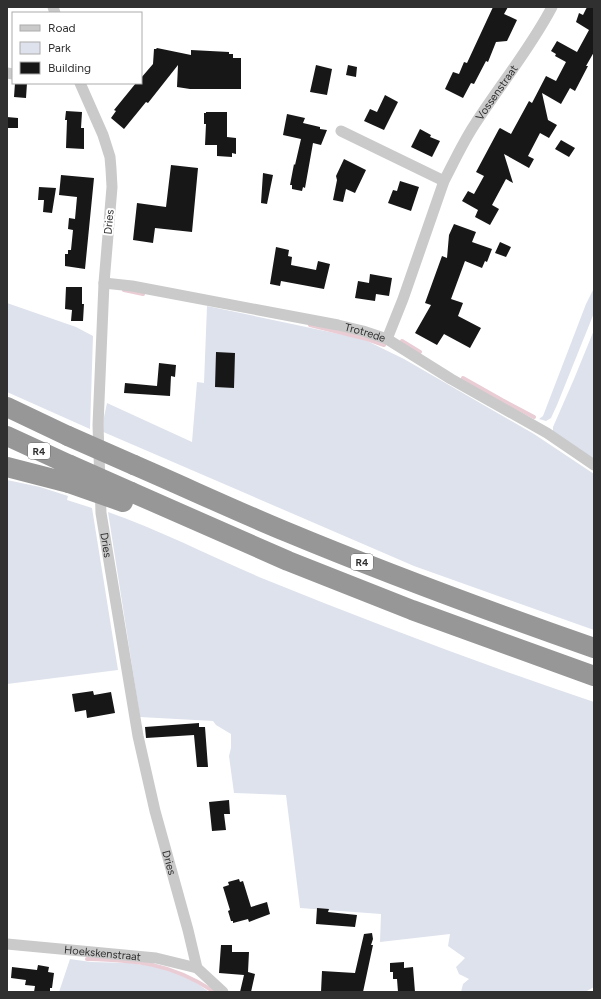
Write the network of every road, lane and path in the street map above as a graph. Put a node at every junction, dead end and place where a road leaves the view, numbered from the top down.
1 (552, 7) edge
2 (80, 84) edge
3 (341, 131) dead end
4 (444, 181) junction
5 (104, 283) junction
6 (387, 339) junction
7 (7, 407) edge
8 (7, 436) edge
9 (594, 465) edge
10 (7, 467) edge
11 (70, 474) junction
12 (594, 648) edge
13 (594, 676) edge
14 (7, 944) edge
15 (197, 968) junction
16 (224, 992) edge

1 - 4 street, Vossenstraat
2 - 5 street, Dries
3 - 4 street
4 - 6 street, Vossenstraat
5 - 6 street, Trotrede
5 - 15 street, Dries
6 - 9 street, Trotrede
7 - 12 highway, R4, bridge
8 - 11 highway, R4
10 - 11 highway
11 - 13 highway, R4, bridge
14 - 15 street, Hoekskenstraat
15 - 16 street

